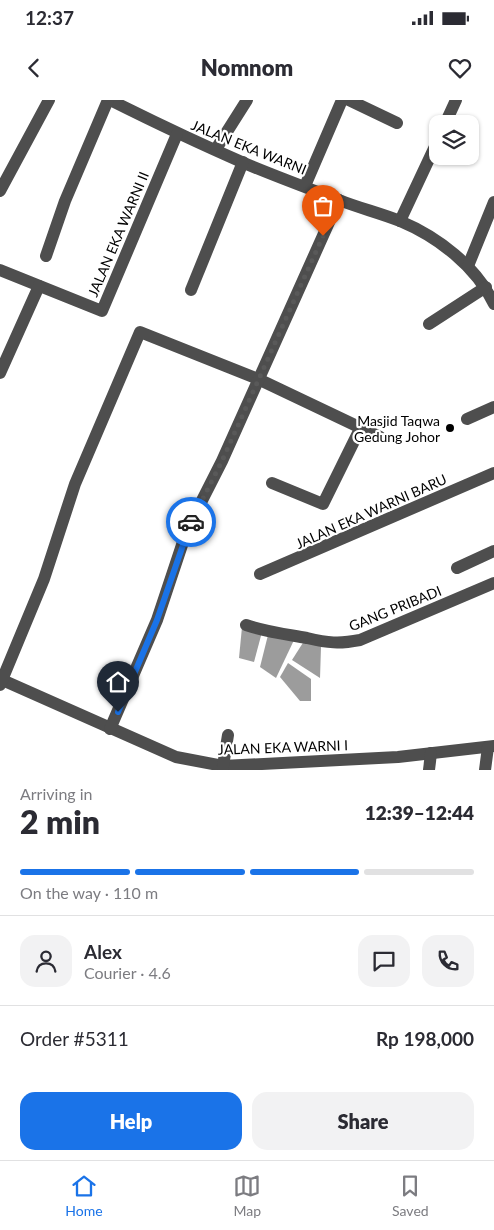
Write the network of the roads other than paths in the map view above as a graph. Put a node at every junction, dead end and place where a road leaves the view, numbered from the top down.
1 (49, 100) edge
2 (109, 100) edge
3 (247, 100) edge
4 (342, 100) edge
5 (349, 100) edge
6 (456, 100) edge
7 (449, 115) edge
8 (397, 123) dead end
9 (177, 134) junction
10 (216, 149) junction
11 (429, 159) edge
12 (243, 162) junction
13 (305, 186) junction
14 (0, 191) edge
15 (339, 200) junction
16 (494, 202) edge
17 (400, 221) junction
18 (46, 256) dead end
19 (468, 266) junction
20 (0, 270) edge
21 (39, 286) junction
22 (486, 287) junction
23 (191, 290) dead end
24 (494, 304) edge
25 (429, 324) dead end
26 (0, 373) edge
27 (258, 379) junction
28 (494, 407) edge
29 (467, 419) dead end
30 (361, 427) junction
31 (380, 437) dead end
32 (494, 474) edge
33 (272, 483) dead end
34 (494, 551) edge
35 (457, 568) dead end
36 (260, 574) dead end
37 (494, 583) edge
38 (246, 625) dead end
39 (1, 682) edge
40 (110, 729) junction
41 (228, 735) dead end
42 (491, 747) edge
43 (431, 753) junction
44 (397, 764) edge
45 (223, 766) junction
46 (269, 766) edge
47 (429, 770) edge
48 (485, 770) edge

1 - 14 street
2 - 9 street, JALAN EKA WARNI
2 - 18 street
3 - 10 street
4 - 13 street
5 - 8 street
6 - 7 street
9 - 10 street, JALAN EKA WARNI
9 - 21 street, JALAN EKA WARNI II
10 - 12 street, JALAN EKA WARNI
11 - 17 street
12 - 13 street, JALAN EKA WARNI
12 - 23 street
13 - 15 street, JALAN EKA WARNI
15 - 17 street, JALAN EKA WARNI
15 - 27 street
16 - 19 street
17 - 19 street, JALAN EKA WARNI
19 - 22 street, JALAN EKA WARNI
20 - 21 street
21 - 26 street
22 - 24 street, JALAN EKA WARNI
22 - 25 street
27 - 30 street
27 - 39 street
27 - 40 street
28 - 29 street
30 - 31 street
30 - 33 street
32 - 36 street, JALAN EKA WARNI BARU
34 - 35 street
37 - 38 street, GANG PRIBADI
39 - 40 street, JALAN EKA WARNI I
40 - 45 street, JALAN EKA WARNI I
41 - 45 street
42 - 43 street, JALAN EKA WARNI I
42 - 48 street
43 - 44 street, JALAN EKA WARNI I
43 - 47 street
44 - 46 street, JALAN EKA WARNI I
45 - 46 street, JALAN EKA WARNI I

